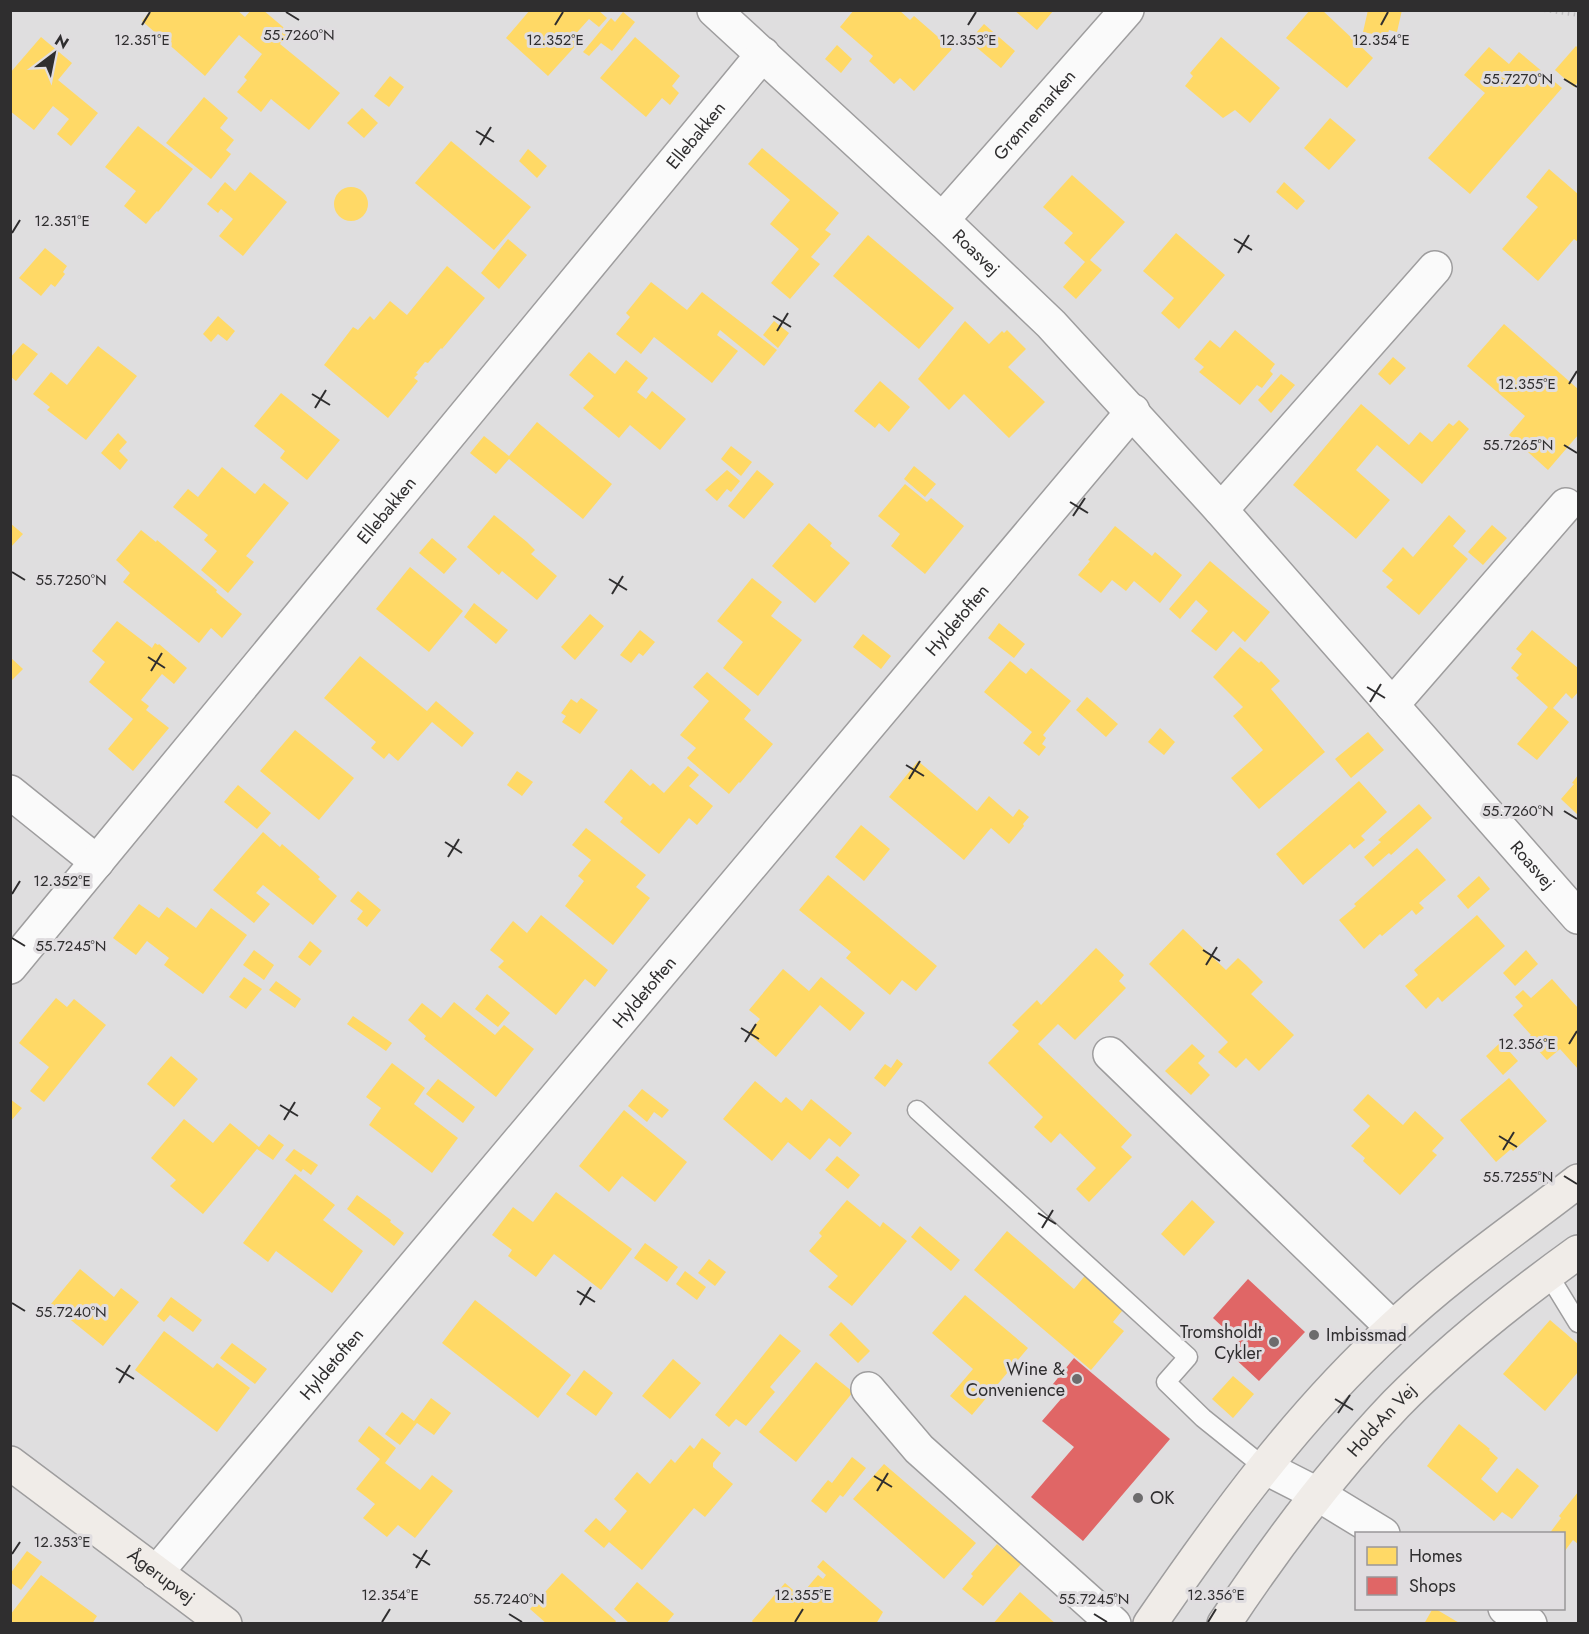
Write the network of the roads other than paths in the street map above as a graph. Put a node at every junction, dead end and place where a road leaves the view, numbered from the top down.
1 (714, 10) edge
2 (1127, 10) edge
3 (763, 54) junction
4 (942, 220) junction
5 (1435, 268) dead end
6 (1133, 411) junction
7 (1566, 505) dead end
8 (1221, 510) junction
9 (1392, 705) junction
10 (10, 792) edge
11 (97, 862) junction
12 (1578, 917) edge
13 (10, 967) edge
14 (1110, 1054) dead end
15 (917, 1110) dead end
16 (1578, 1181) edge
17 (1578, 1252) edge
18 (1548, 1274) junction
19 (1578, 1323) edge
20 (1393, 1328) junction
21 (868, 1389) dead end
22 (10, 1463) edge
23 (1264, 1467) junction
24 (1318, 1495) junction
25 (1381, 1532) edge
26 (156, 1573) junction
27 (1508, 1610) edge
28 (225, 1623) edge
29 (1114, 1623) edge
30 (1150, 1623) edge
31 (1224, 1623) edge
32 (1530, 1623) edge

1 - 3 street, Roasvej
2 - 4 street, Grønnemarken
3 - 4 street, Roasvej
3 - 11 street, Ellebakken
4 - 6 street, Roasvej
5 - 8 street
6 - 8 street, Roasvej
6 - 26 street, Hyldetoften
7 - 9 street
8 - 9 street, Roasvej
9 - 12 street, Roasvej
10 - 11 street
11 - 13 street, Ellebakken
14 - 20 street
15 - 23 lane
16 - 20 street
17 - 18 street, Hold-An Vej
18 - 19 lane
18 - 24 street, Hold-An Vej
20 - 23 street
21 - 29 street
22 - 26 street, Ågerupvej
23 - 24 street
23 - 30 street
24 - 25 street
24 - 31 street, Hold-An Vej
26 - 28 street, Ågerupvej
27 - 32 street

